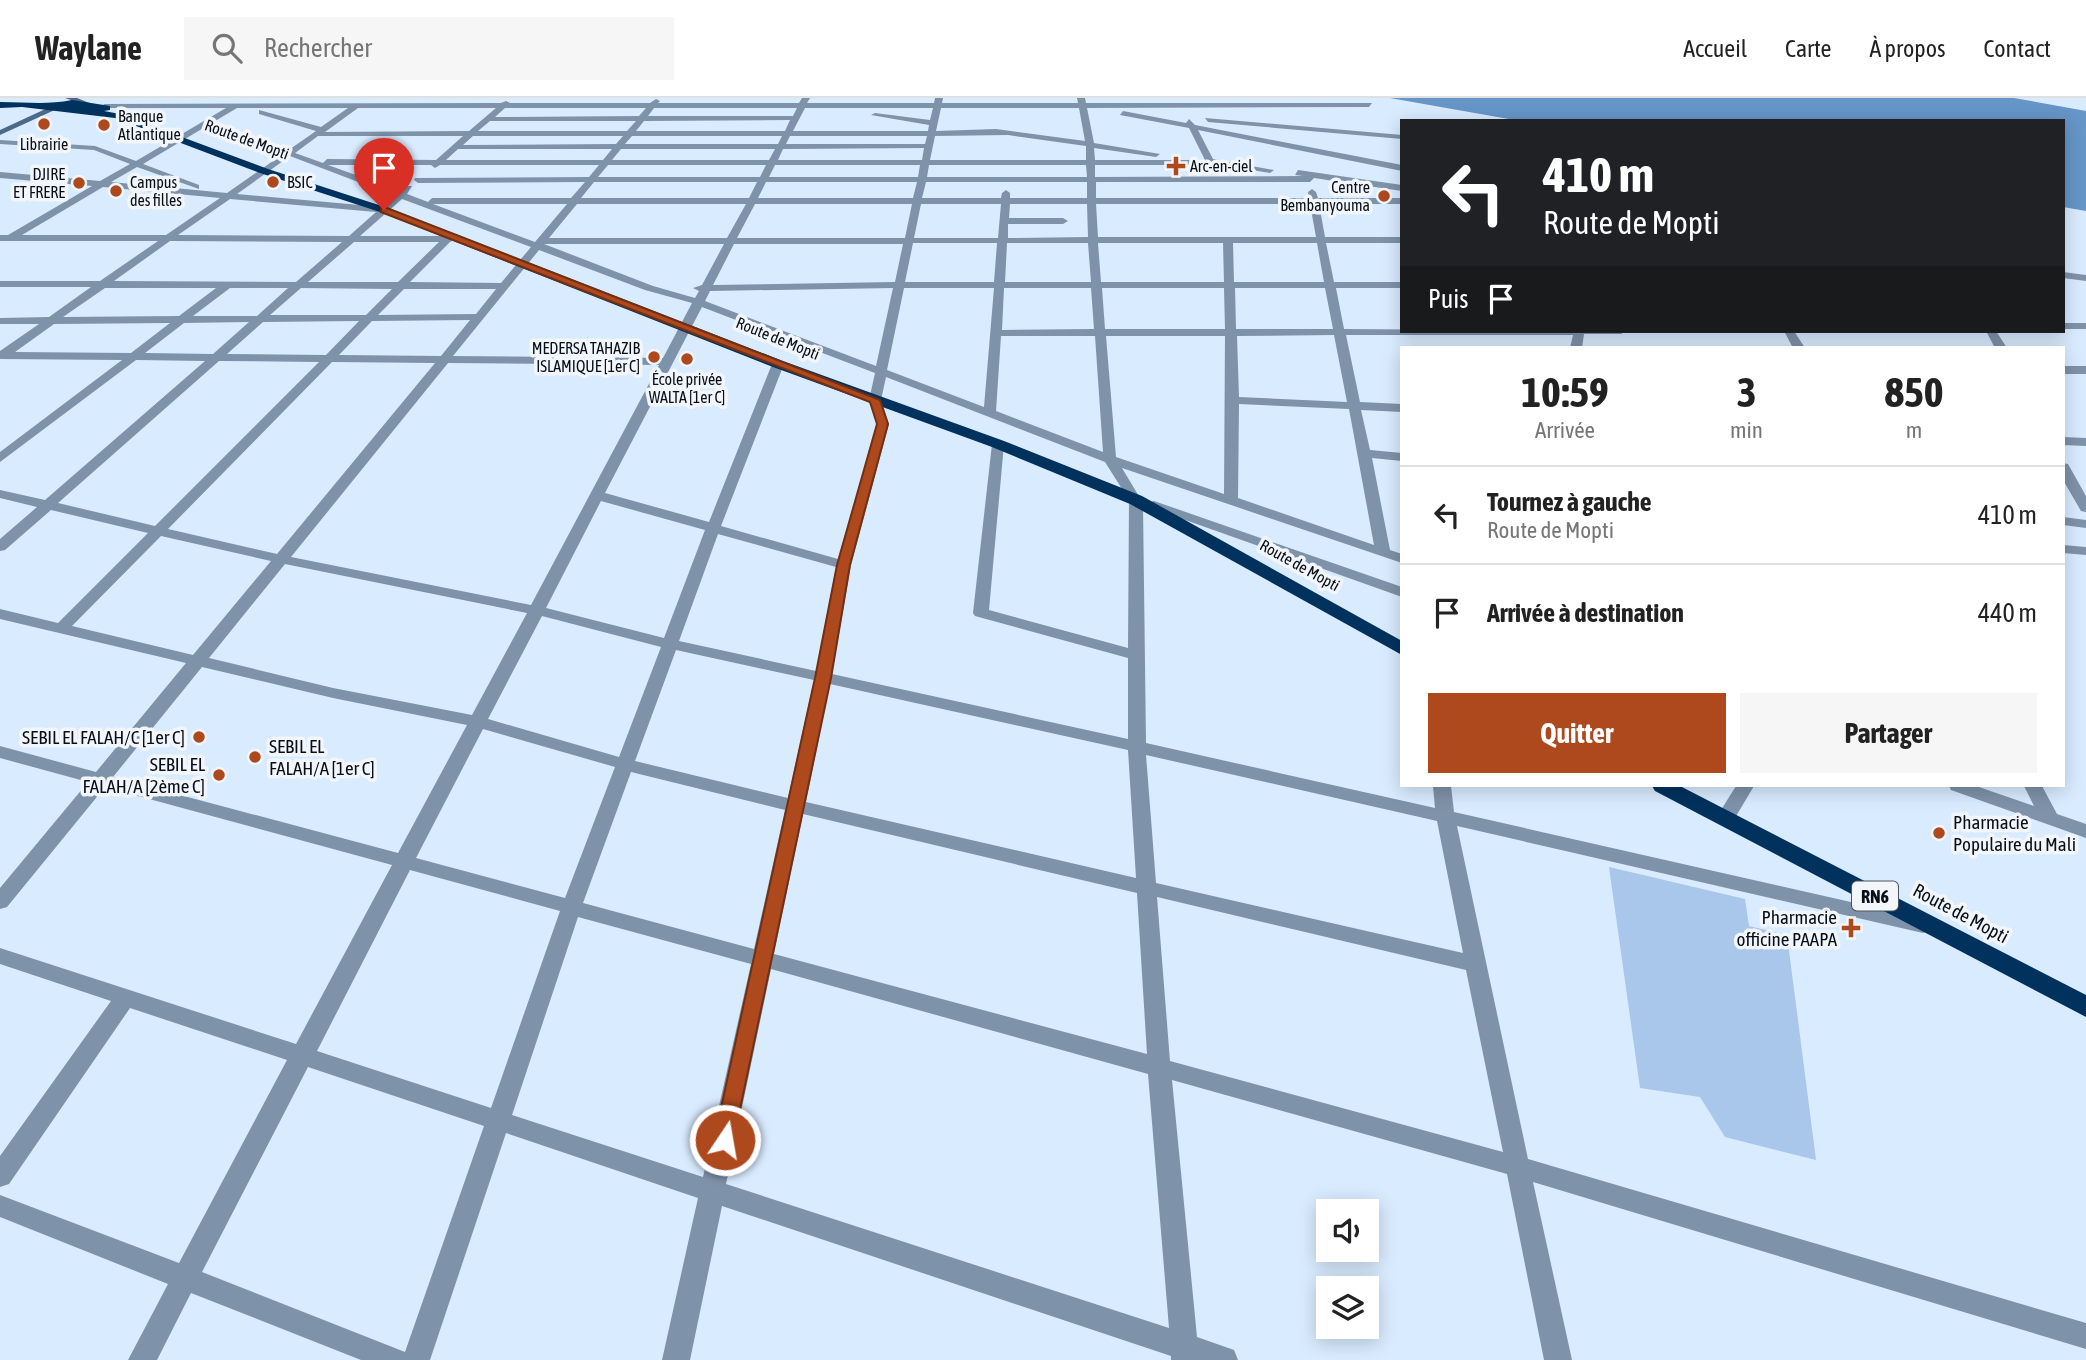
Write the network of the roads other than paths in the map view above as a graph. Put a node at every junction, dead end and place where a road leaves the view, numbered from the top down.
1 (124, 98) edge
2 (249, 98) edge
3 (258, 98) edge
4 (368, 98) edge
5 (1048, 98) edge
6 (581, 101) edge
7 (655, 101) edge
8 (1081, 101) edge
9 (507, 102) edge
10 (726, 102) edge
11 (1178, 102) edge
12 (69, 103) edge
13 (0, 105) edge
14 (24, 105) junction
15 (1358, 105) junction
16 (1369, 105) dead end
17 (239, 106) junction
18 (288, 106) junction
19 (355, 107) junction
20 (53, 108) junction
21 (88, 108) junction
22 (110, 110) junction
23 (41, 114) junction
24 (1352, 114) dead end
25 (488, 118) junction
26 (565, 118) junction
27 (641, 118) junction
28 (715, 118) junction
29 (1190, 122) junction
30 (1345, 122) dead end
31 (791, 127) edge
32 (319, 132) junction
33 (473, 132) junction
34 (552, 132) junction
35 (630, 132) junction
36 (706, 132) junction
37 (0, 133) edge
38 (932, 135) edge
39 (1400, 136) edge
40 (180, 139) junction
41 (0, 142) edge
42 (456, 146) junction
43 (538, 146) junction
44 (618, 146) junction
45 (697, 146) junction
46 (289, 153) junction
47 (1317, 157) junction
48 (1210, 161) junction
49 (313, 162) junction
50 (523, 162) junction
51 (606, 162) junction
52 (687, 162) junction
53 (1091, 162) junction
54 (138, 163) junction
55 (437, 163) junction
56 (1221, 163) junction
57 (1400, 168) edge
58 (264, 171) junction
59 (0, 175) edge
60 (418, 180) junction
61 (590, 180) junction
62 (763, 180) junction
63 (1005, 180) junction
64 (102, 184) junction
65 (1400, 187) edge
66 (210, 193) junction
67 (402, 194) junction
68 (230, 195) junction
69 (421, 201) junction
70 (751, 201) junction
71 (1400, 201) edge
72 (573, 202) junction
73 (918, 202) junction
74 (1007, 202) junction
75 (1092, 202) junction
76 (1314, 202) junction
77 (384, 210) junction
78 (1004, 221) junction
79 (1063, 221) dead end
80 (5, 238) edge
81 (167, 239) junction
82 (452, 239) junction
83 (350, 240) junction
84 (1400, 240) edge
85 (731, 241) junction
86 (910, 241) junction
87 (1002, 241) junction
88 (1093, 241) junction
89 (1228, 241) junction
90 (1320, 241) junction
91 (539, 243) junction
92 (0, 244) edge
93 (522, 264) junction
94 (2065, 275) edge
95 (2086, 278) edge
96 (0, 284) edge
97 (1096, 284) junction
98 (102, 285) junction
99 (226, 285) junction
100 (298, 285) junction
101 (900, 285) junction
102 (1000, 285) junction
103 (1228, 285) junction
104 (1328, 285) junction
105 (1400, 285) edge
106 (402, 286) junction
107 (504, 286) junction
108 (703, 295) junction
109 (480, 317) junction
110 (371, 318) junction
111 (261, 319) junction
112 (182, 320) junction
113 (0, 321) edge
114 (51, 321) junction
115 (686, 326) junction
116 (2065, 326) edge
117 (2086, 326) edge
118 (1101, 332) junction
119 (1230, 332) junction
120 (1340, 332) junction
121 (1400, 332) edge
122 (995, 333) junction
123 (1, 355) edge
124 (133, 356) junction
125 (216, 357) junction
126 (330, 358) junction
127 (444, 359) junction
128 (667, 362) junction
129 (778, 364) junction
130 (2065, 370) edge
131 (2086, 370) edge
132 (881, 373) junction
133 (875, 400) junction
134 (1233, 400) junction
135 (1354, 405) junction
136 (1400, 408) edge
137 (990, 412) junction
138 (2065, 441) edge
139 (2086, 442) edge
140 (998, 444) junction
141 (1365, 454) junction
142 (1400, 457) edge
143 (0, 458) edge
144 (1110, 459) junction
145 (2065, 471) edge
146 (0, 494) edge
147 (597, 495) junction
148 (1231, 499) junction
149 (1136, 500) junction
150 (48, 505) junction
151 (2086, 508) edge
152 (2065, 521) edge
153 (2086, 524) edge
154 (714, 528) junction
155 (159, 530) junction
156 (0, 547) edge
157 (2065, 549) edge
158 (2086, 551) edge
159 (1383, 552) junction
160 (1400, 558) edge
161 (281, 559) junction
162 (844, 565) junction
163 (1400, 591) edge
164 (535, 610) junction
165 (0, 614) edge
166 (62, 628) junction
167 (669, 644) junction
168 (1400, 648) edge
169 (1137, 655) junction
170 (197, 660) junction
171 (823, 678) junction
172 (478, 722) junction
173 (1137, 748) junction
174 (0, 752) edge
175 (624, 764) junction
176 (100, 779) junction
177 (1442, 787) edge
178 (1665, 787) edge
179 (1744, 787) edge
180 (1961, 787) edge
181 (2034, 787) edge
182 (795, 807) junction
183 (1445, 816) junction
184 (1725, 818) junction
185 (2050, 818) junction
186 (2086, 831) edge
187 (402, 862) junction
188 (1147, 888) junction
189 (0, 902) edge
190 (570, 908) junction
191 (1938, 929) junction
192 (0, 956) edge
193 (761, 960) junction
194 (1476, 964) junction
195 (126, 997) junction
196 (2086, 1007) edge
197 (303, 1056) junction
198 (1159, 1068) junction
199 (497, 1120) junction
200 (1516, 1166) junction
201 (0, 1175) edge
202 (714, 1192) junction
203 (0, 1206) edge
204 (186, 1276) junction
205 (2086, 1336) edge
206 (1184, 1353) edge
207 (142, 1360) edge
208 (395, 1360) edge
209 (416, 1360) edge
210 (677, 1360) edge
211 (1224, 1360) edge
212 (1558, 1360) edge

1 - 22 street
2 - 17 street
3 - 18 street
4 - 19 street
5 - 8 street
6 - 7 street
6 - 9 street
6 - 26 street
7 - 10 street
7 - 27 street
8 - 11 street
8 - 29 street
8 - 38 street
8 - 53 street
9 - 19 street
9 - 25 street
10 - 28 street
10 - 31 street
11 - 15 street
11 - 29 street
12 - 14 highway
12 - 20 highway
12 - 21 highway
12 - 23 street
13 - 14 highway
14 - 20 highway
15 - 16 street
15 - 24 street
17 - 18 street
17 - 22 street
17 - 32 street
17 - 40 street
18 - 19 street
19 - 32 street
20 - 23 street
21 - 22 highway, Route de Mopti
21 - 22 highway
22 - 40 highway, Route de Mopti
23 - 37 street
25 - 26 street
25 - 33 street
26 - 27 street
26 - 34 street
27 - 28 street
27 - 35 street
28 - 31 street
28 - 36 street
29 - 47 street
29 - 47 street
29 - 48 street
30 - 47 street
31 - 36 street
31 - 38 street
31 - 38 street
31 - 38 street
31 - 38 street
31 - 38 street
31 - 45 street
31 - 52 street
31 - 62 street
32 - 33 street
32 - 46 street
33 - 34 street
33 - 42 street
34 - 35 street
34 - 43 street
35 - 36 street
35 - 44 street
36 - 45 street
38 - 53 street
38 - 53 street
38 - 62 street
38 - 63 street
38 - 73 street
39 - 47 street
40 - 54 street
40 - 58 highway, Route de Mopti
41 - 54 street
42 - 43 street
42 - 55 street
43 - 44 street
43 - 50 street
44 - 45 street
44 - 51 street
45 - 52 street
46 - 49 street
46 - 58 street
47 - 53 street
47 - 56 street
47 - 57 street
47 - 65 street
47 - 76 street
48 - 53 street
48 - 56 street
49 - 55 street
49 - 67 street
50 - 51 street
50 - 55 street
51 - 52 street
51 - 61 street
53 - 56 street
53 - 63 street
53 - 75 street
54 - 64 street
54 - 66 street
55 - 60 street
58 - 68 street
58 - 77 highway, Route de Mopti
59 - 64 street
60 - 61 street
60 - 67 street
61 - 62 street
61 - 72 street
62 - 70 street
63 - 74 street
64 - 66 street
64 - 80 street
66 - 68 street
67 - 69 street
67 - 77 street
68 - 77 street
68 - 81 street
69 - 72 street
69 - 91 street
70 - 72 street
70 - 73 street
70 - 85 street
71 - 76 street
72 - 91 street
73 - 74 street
73 - 86 street
74 - 75 street
74 - 78 street
75 - 76 street
75 - 88 street
76 - 90 street
77 - 82 highway, Route de Mopti
77 - 83 street
78 - 79 street
78 - 87 street
80 - 81 street
80 - 92 street
81 - 83 street
81 - 98 street
82 - 83 street
82 - 93 highway, Route de Mopti
82 - 106 street
83 - 100 street
84 - 90 street
85 - 86 street
85 - 91 street
85 - 108 street
86 - 87 street
86 - 101 street
87 - 88 street
87 - 102 street
88 - 89 street
88 - 97 street
89 - 90 street
89 - 103 street
90 - 104 street
91 - 93 street
91 - 108 street
93 - 107 street
93 - 115 highway, Route de Mopti
94 - 95 street
96 - 98 street
97 - 102 street
97 - 103 street
97 - 118 street
98 - 99 street
98 - 114 street
99 - 100 street
99 - 112 street
100 - 106 street
100 - 111 street
101 - 102 street
101 - 108 street
101 - 132 street
102 - 122 street
103 - 104 street
103 - 119 street
104 - 105 street
104 - 120 street
106 - 107 street
106 - 110 street
107 - 109 street
108 - 115 street
108 - 132 street
109 - 110 street
109 - 127 street
110 - 111 street
110 - 126 street
111 - 112 street
111 - 125 street
112 - 114 street
112 - 124 street
113 - 114 street
114 - 123 street
115 - 128 street
115 - 129 highway, Route de Mopti
116 - 117 street
118 - 119 street
118 - 122 street
118 - 144 street
119 - 120 street
119 - 134 street
120 - 121 street
120 - 135 street
122 - 137 street
123 - 124 street
124 - 125 street
124 - 143 street
125 - 126 street
125 - 150 street
126 - 127 street
126 - 155 street
127 - 128 street
127 - 161 street
128 - 147 street
129 - 133 highway, Route de Mopti
129 - 154 street
130 - 131 street
132 - 133 street
132 - 137 street
133 - 140 highway, Route de Mopti
133 - 162 street
134 - 135 street
134 - 148 street
135 - 136 street
135 - 141 street
137 - 144 street
138 - 139 street
140 - 149 highway, Route de Mopti
140 - 169 street
141 - 142 street
141 - 159 street
144 - 148 street
144 - 149 street
145 - 151 street
146 - 150 street
147 - 154 street
147 - 164 street
148 - 159 street
149 - 163 street
149 - 168 highway, Route de Mopti
149 - 169 street
150 - 155 street
150 - 156 street
152 - 153 street
154 - 162 street
154 - 167 street
155 - 161 street
155 - 166 street
157 - 158 street
159 - 160 street
161 - 164 street
161 - 170 street
162 - 171 street
164 - 167 street
164 - 172 street
165 - 166 street
166 - 170 street
167 - 171 street
167 - 175 street
169 - 173 street
170 - 172 street
170 - 176 street
171 - 173 street
171 - 182 street
172 - 175 street
172 - 187 street
173 - 183 street
173 - 188 street
174 - 176 street
175 - 182 street
175 - 190 street
176 - 187 street
176 - 189 street
177 - 183 street
178 - 184 highway, Route de Mopti / RN6
179 - 184 street
180 - 185 street
181 - 185 street
182 - 188 street
182 - 193 street
183 - 191 street
183 - 194 street
184 - 191 highway, Route de Mopti / RN6
185 - 186 street
187 - 190 street
187 - 197 street
188 - 194 street
188 - 198 street
190 - 193 street
190 - 199 street
191 - 196 highway, Route de Mopti / RN6
192 - 195 street
193 - 198 street
193 - 202 street
194 - 200 street
195 - 197 street
195 - 201 street
197 - 199 street
197 - 204 street
198 - 200 street
198 - 206 street
199 - 202 street
199 - 209 street
200 - 205 street
200 - 212 street
202 - 206 street
202 - 210 street
203 - 204 street
204 - 207 street
204 - 208 street
206 - 211 street

